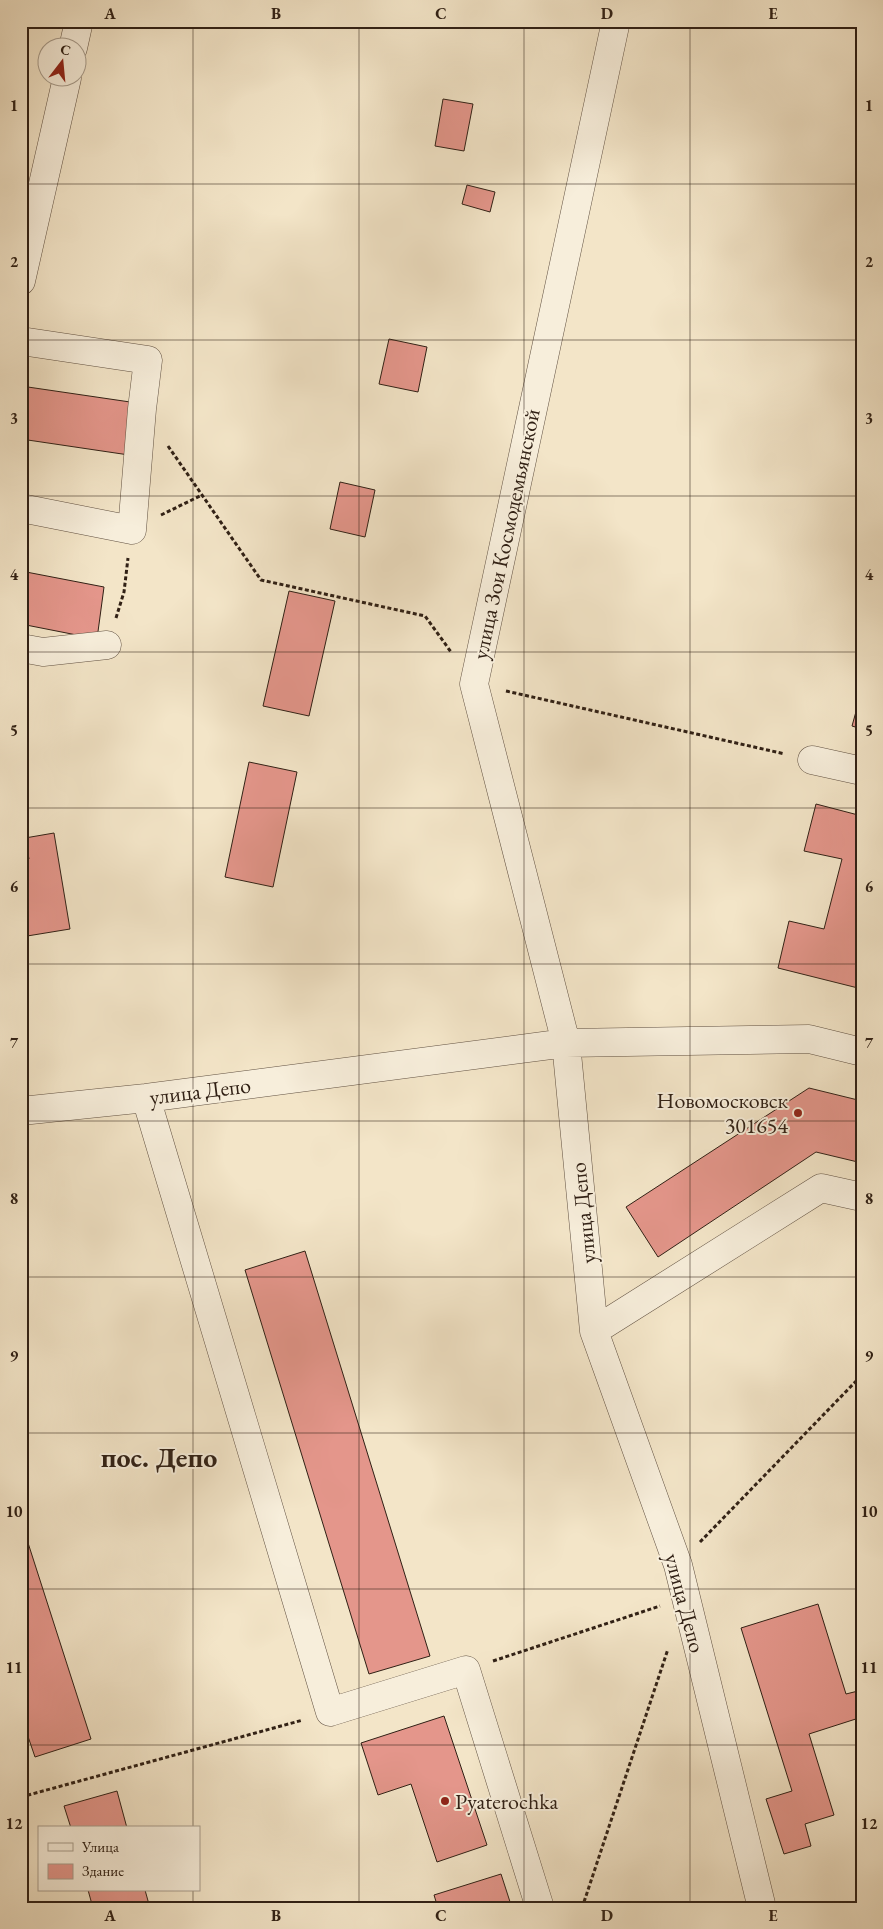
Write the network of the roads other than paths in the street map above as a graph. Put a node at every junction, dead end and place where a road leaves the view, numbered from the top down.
1 (79, 21) edge
2 (616, 21) edge
3 (75, 38) edge
4 (65, 88) edge
5 (21, 281) edge
6 (21, 342) edge
7 (21, 508) edge
8 (107, 645) dead end
9 (21, 648) edge
10 (812, 760) road end
11 (862, 771) edge
12 (566, 1044) junction
13 (862, 1052) edge
14 (146, 1098) junction
15 (21, 1111) edge
16 (862, 1197) edge
17 (594, 1331) junction
18 (540, 1908) edge
19 (762, 1908) edge

1 - 3 street
2 - 12 street, улица Зои Космодемьянской
4 - 5 street
6 - 7 street
8 - 9 street
10 - 11 street
12 - 13 street
12 - 14 street, улица Депо
12 - 17 street, улица Депо
14 - 15 street, улица Депо
14 - 18 street
16 - 17 street
17 - 19 street, улица Депо

